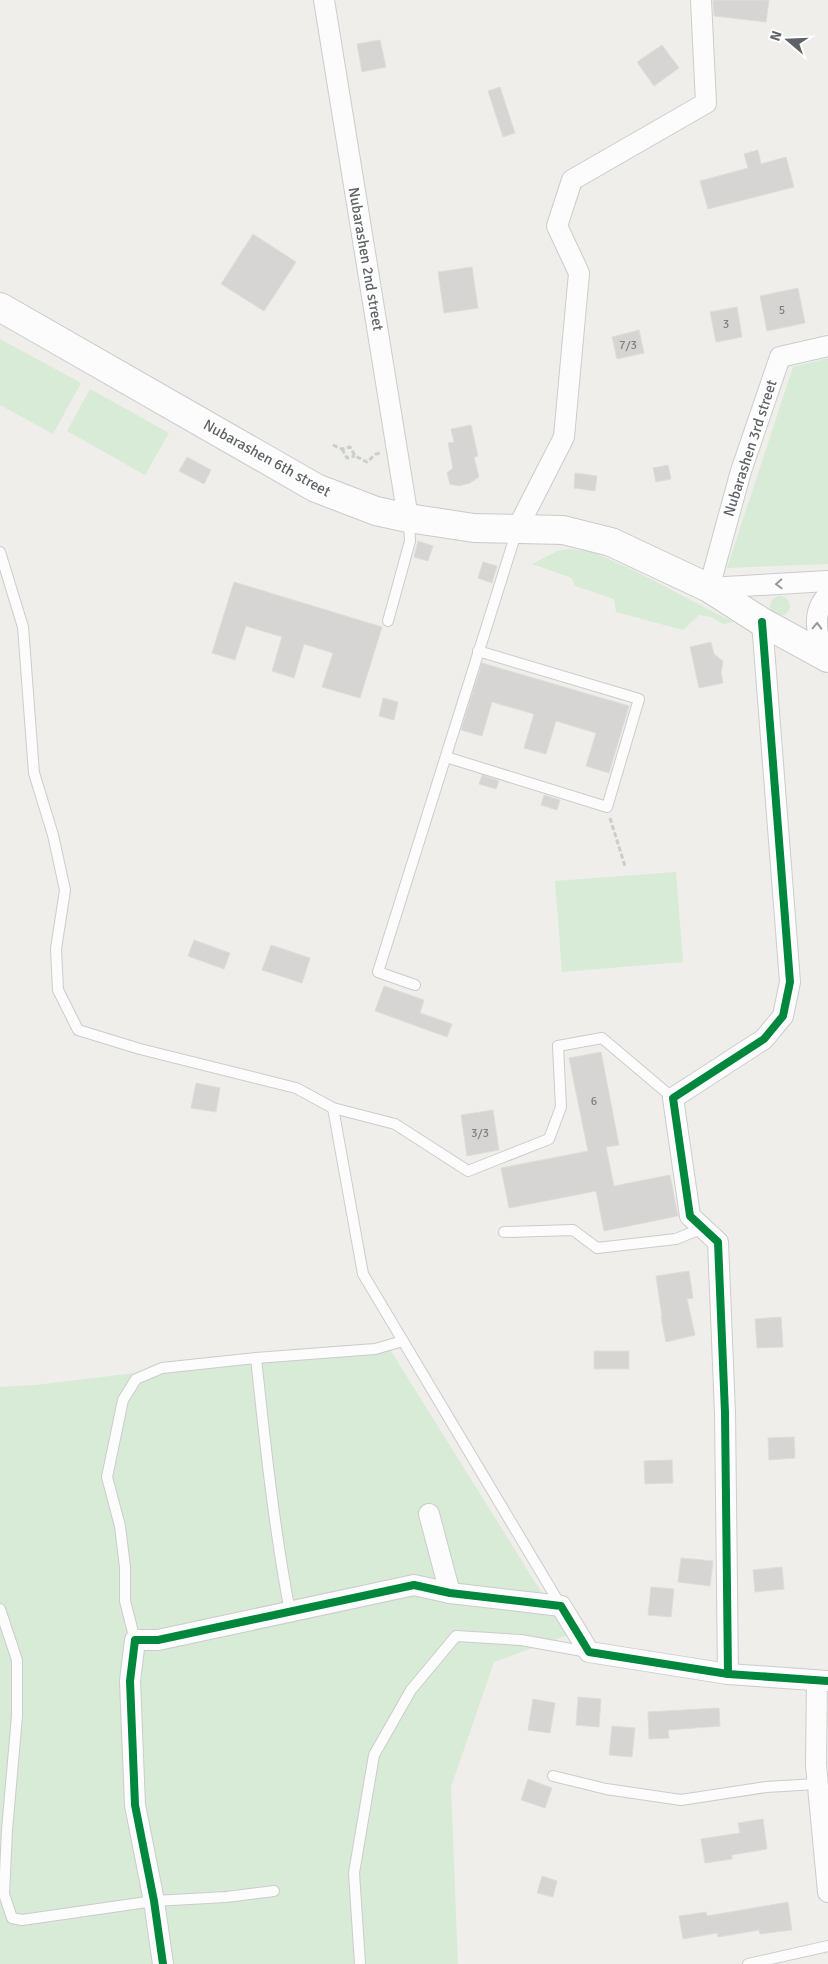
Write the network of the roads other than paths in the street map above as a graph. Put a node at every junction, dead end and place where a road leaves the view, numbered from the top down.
1 (324, 0) edge
2 (701, 0) edge
3 (0, 307) edge
4 (828, 346) edge
5 (408, 518) junction
6 (517, 529) junction
7 (0, 552) edge
8 (828, 581) edge
9 (709, 588) junction
10 (828, 595) edge
11 (388, 621) dead end
12 (762, 622) junction
13 (478, 652) junction
14 (828, 658) edge
15 (446, 757) junction
16 (416, 985) dead end
17 (673, 1098) junction
18 (333, 1108) junction
19 (703, 1228) junction
20 (504, 1232) dead end
21 (403, 1341) junction
22 (256, 1358) junction
23 (429, 1514) dead end
24 (450, 1593) junction
25 (561, 1606) junction
26 (0, 1608) edge
27 (290, 1612) junction
28 (135, 1640) junction
29 (589, 1652) junction
30 (728, 1674) junction
31 (822, 1681) edge
32 (553, 1776) dead end
33 (817, 1784) junction
34 (274, 1891) dead end
35 (828, 1891) edge
36 (154, 1902) junction
37 (828, 1946) edge
38 (163, 1964) edge
39 (360, 1964) edge
40 (748, 1964) edge

1 - 5 street, Nubarashen 2nd street
2 - 6 street
3 - 5 main road, Nubarashen 6th street
4 - 9 street, Nubarashen 3rd street
5 - 6 main road, Nubarashen 6th street
5 - 11 lane
6 - 9 main road, Nubarashen 6th street
6 - 13 lane
7 - 18 lane
8 -> 9 street
9 - 12 main road, Nubarashen 6th street
14 -> 10 street
12 - 14 main road, Nubarashen 6th street
12 - 17 street
13 - 15 lane
13 - 15 lane
15 - 16 lane
17 - 18 lane
17 - 19 street
18 - 21 lane
19 - 20 lane
19 - 30 street
21 - 22 lane
21 - 25 lane
22 - 27 lane
22 - 28 lane
23 - 24 street
24 - 25 street
24 - 27 street
25 - 29 street
26 - 36 lane
27 - 28 street
28 - 36 street
29 - 30 street
29 - 39 lane
30 - 31 street
31 - 33 street
32 - 33 lane
33 - 35 street
34 - 36 lane
36 - 38 street
37 - 40 lane

